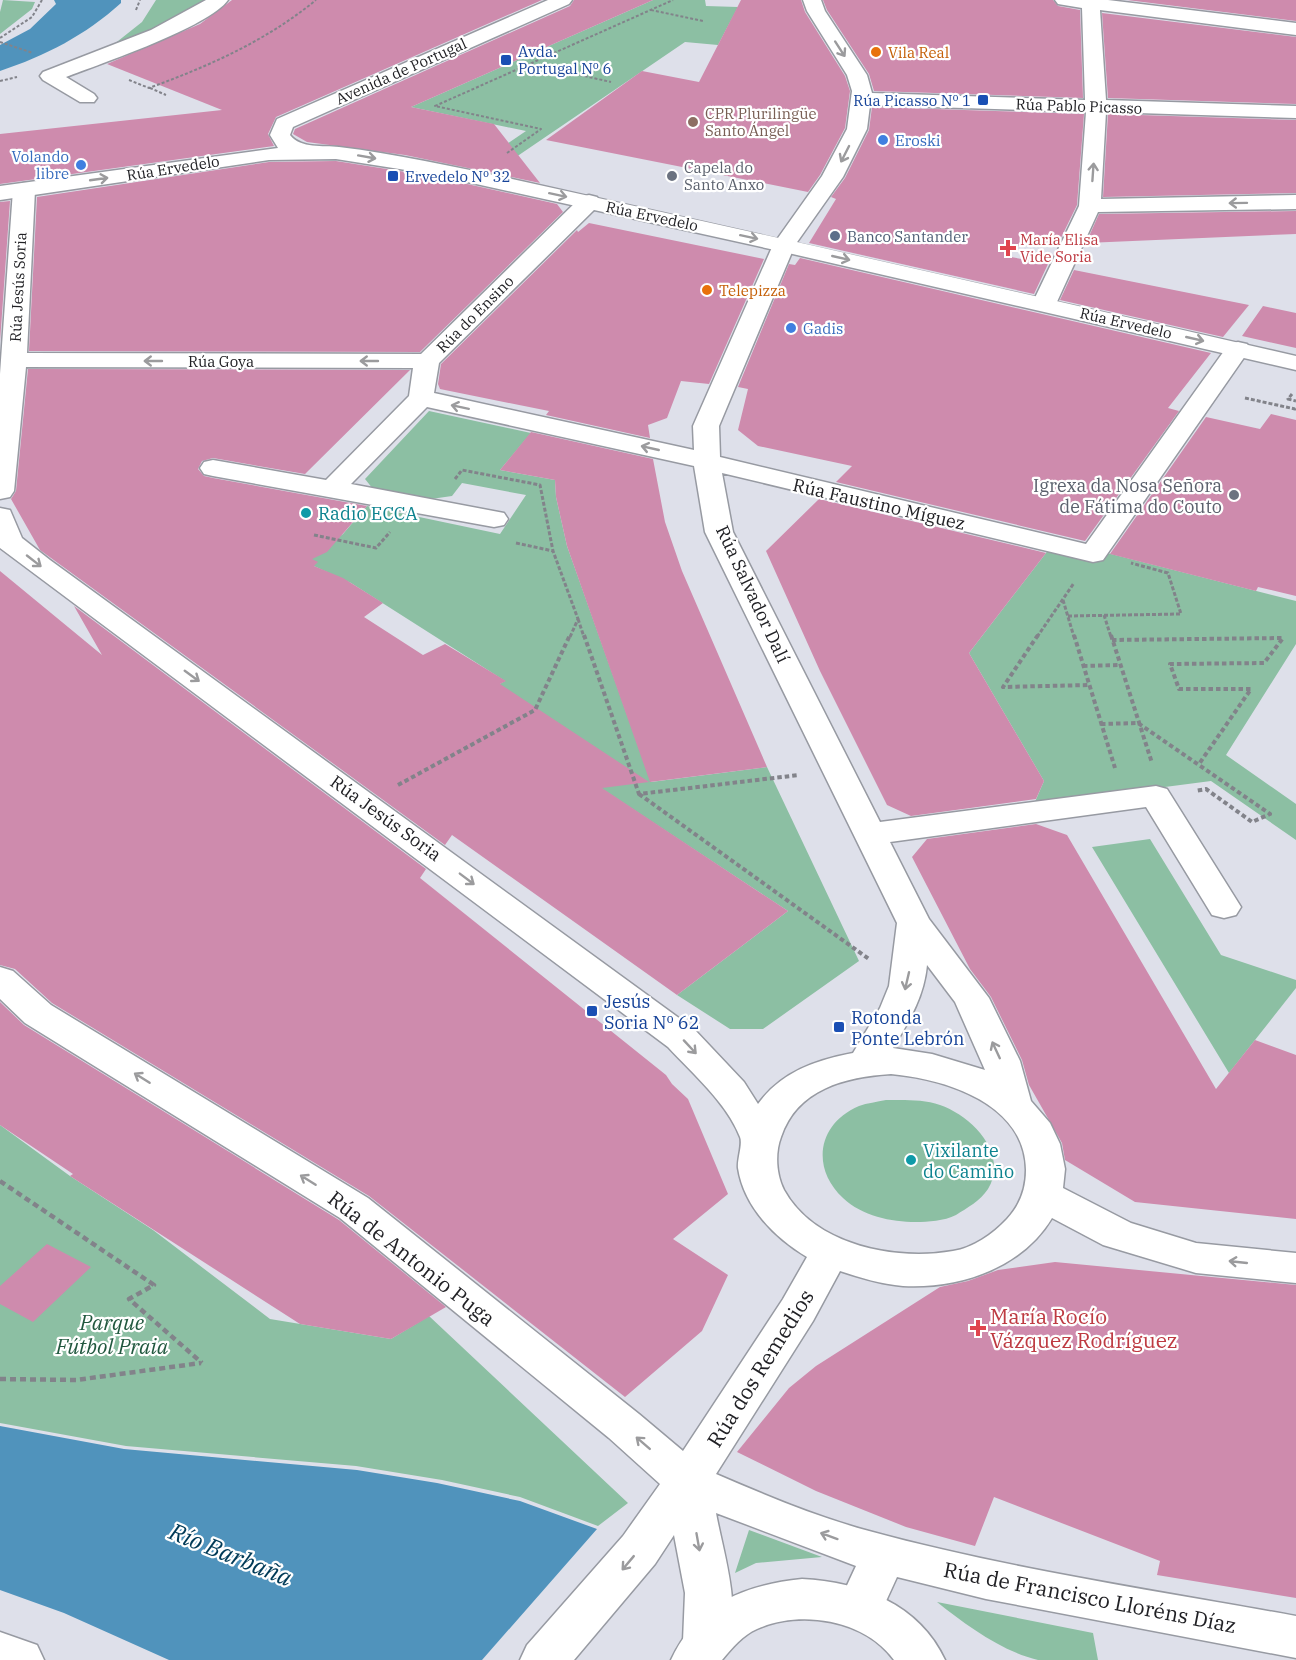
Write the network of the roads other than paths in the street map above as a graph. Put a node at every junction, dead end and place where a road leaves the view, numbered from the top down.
1 (219, 0) edge
2 (563, 0) edge
3 (812, 0) edge
4 (1064, 0) edge
5 (1092, 2) edge
6 (1296, 28) edge
7 (87, 98) dead end
8 (862, 99) junction
9 (1096, 107) junction
10 (1296, 112) edge
11 (309, 152) junction
12 (12, 191) edge
13 (589, 202) junction
14 (1296, 202) edge
15 (1090, 206) junction
16 (784, 245) junction
17 (1044, 304) junction
18 (1238, 349) junction
19 (14, 360) junction
20 (427, 361) junction
21 (1296, 363) edge
22 (421, 398) junction
23 (707, 463) junction
24 (213, 468) dead end
25 (332, 489) junction
26 (0, 491) edge
27 (0, 516) edge
28 (500, 530) road end
29 (870, 834) junction
30 (1224, 907) dead end
31 (914, 924) junction
32 (0, 980) edge
33 (866, 1062) junction
34 (1014, 1106) junction
35 (759, 1136) junction
36 (1044, 1196) junction
37 (830, 1252) junction
38 (1296, 1268) edge
39 (687, 1481) junction
40 (885, 1554) junction
41 (859, 1608) junction
42 (1296, 1637) edge
43 (701, 1651) edge
44 (0, 1653) edge
45 (924, 1657) edge
46 (20, 1660) edge
47 (544, 1660) edge

1 - 7 street
2 - 11 street, Avenida de Portugal
3 -> 8 street
4 - 5 street
5 - 6 street
5 - 9 street
8 - 9 street, Rúa Pablo Picasso
8 -> 16 street, Rúa Salvador Dalí
9 - 10 street, Rúa Pablo Picasso
15 -> 9 street
12 -> 11 street, Rúa Ervedelo
11 -> 13 street, Rúa Ervedelo
12 - 19 street, Rúa Jesús Soria
13 -> 16 street, Rúa Ervedelo
13 - 20 street, Rúa do Ensino
14 -> 15 street
15 - 17 street
16 -> 17 street, Rúa Ervedelo
16 - 23 street, Rúa Salvador Dalí
17 -> 18 street, Rúa Ervedelo
18 - 21 street, Rúa Ervedelo
18 - 23 street, Rúa Faustino Míguez
20 -> 19 street, Rúa Goya
19 - 26 street, Rúa Jesús Soria
20 - 22 street, Rúa do Ensino
23 -> 22 street, Rúa Faustino Míguez
22 - 25 street
23 - 29 street, Rúa Salvador Dalí
24 - 25 street
25 - 28 street
27 -> 35 street, Rúa Jesús Soria
29 - 30 street
29 - 31 street, Rúa Salvador Dalí
31 -> 33 street
34 -> 31 street, Rúa Salvador Dalí
39 -> 32 street, Rúa de Antonio Puga
33 - 34 street
33 - 35 street
34 - 36 street
35 - 37 street
36 - 37 street
38 -> 36 street
37 - 39 street, Rúa dos Remedios
40 -> 39 street, Rúa de Francisco Lloréns Díaz
39 -> 43 street
39 -> 47 street, Rúa dos Remedios
40 - 41 street
40 - 42 street, Rúa de Francisco Lloréns Díaz
41 - 43 street
41 - 45 street
44 - 46 street

